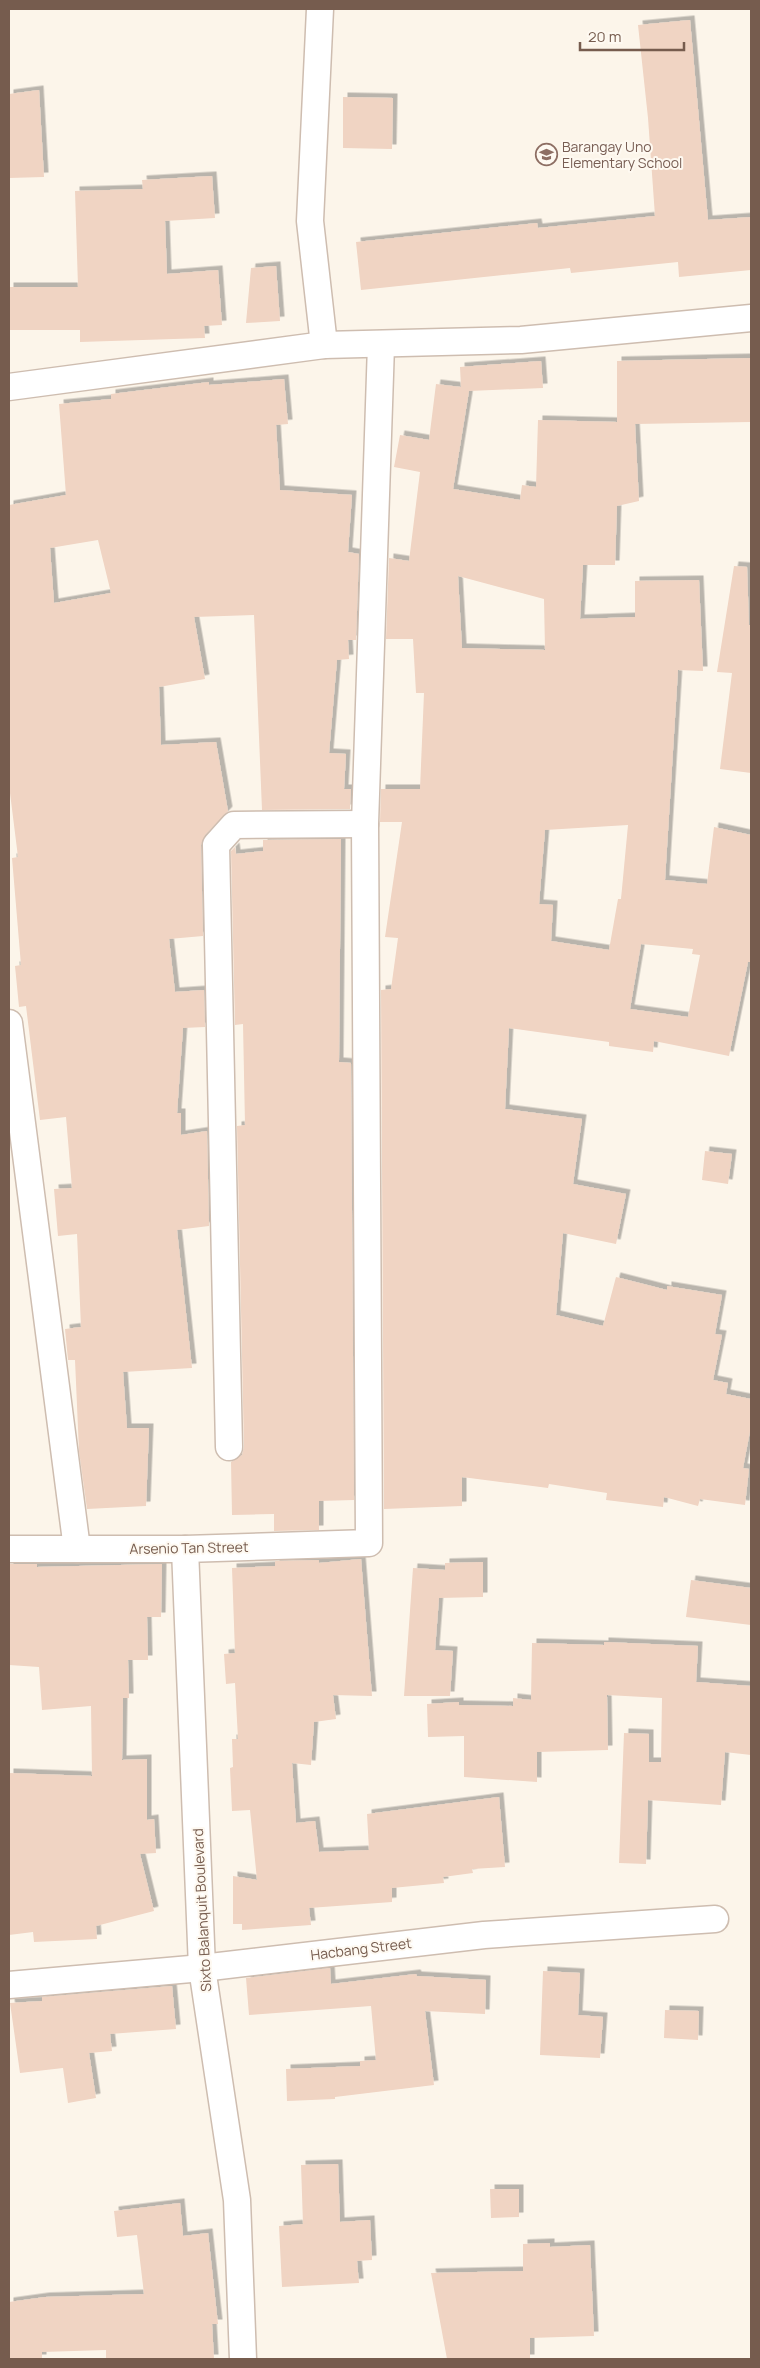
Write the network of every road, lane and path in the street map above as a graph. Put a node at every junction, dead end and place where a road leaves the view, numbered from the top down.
1 (320, 9) edge
2 (751, 318) edge
3 (324, 345) junction
4 (382, 345) junction
5 (9, 387) edge
6 (365, 824) junction
7 (9, 1023) edge
8 (229, 1447) dead end
9 (9, 1549) edge
10 (77, 1549) junction
11 (185, 1549) junction
12 (715, 1920) dead end
13 (202, 1968) junction
14 (9, 1985) edge
15 (243, 2359) edge

1 - 3 street
2 - 4 street
3 - 4 street
3 - 5 street
4 - 6 street
6 - 8 street
6 - 11 street, Arsenio Tan Street
7 - 10 street
9 - 10 street, Arsenio Tan Street
10 - 11 street, Arsenio Tan Street
11 - 13 street, Sixto Balanquit Boulevard
12 - 13 street, Hacbang Street
13 - 14 street, Hacbang Street
13 - 15 street, Sixto Balanquit Boulevard

